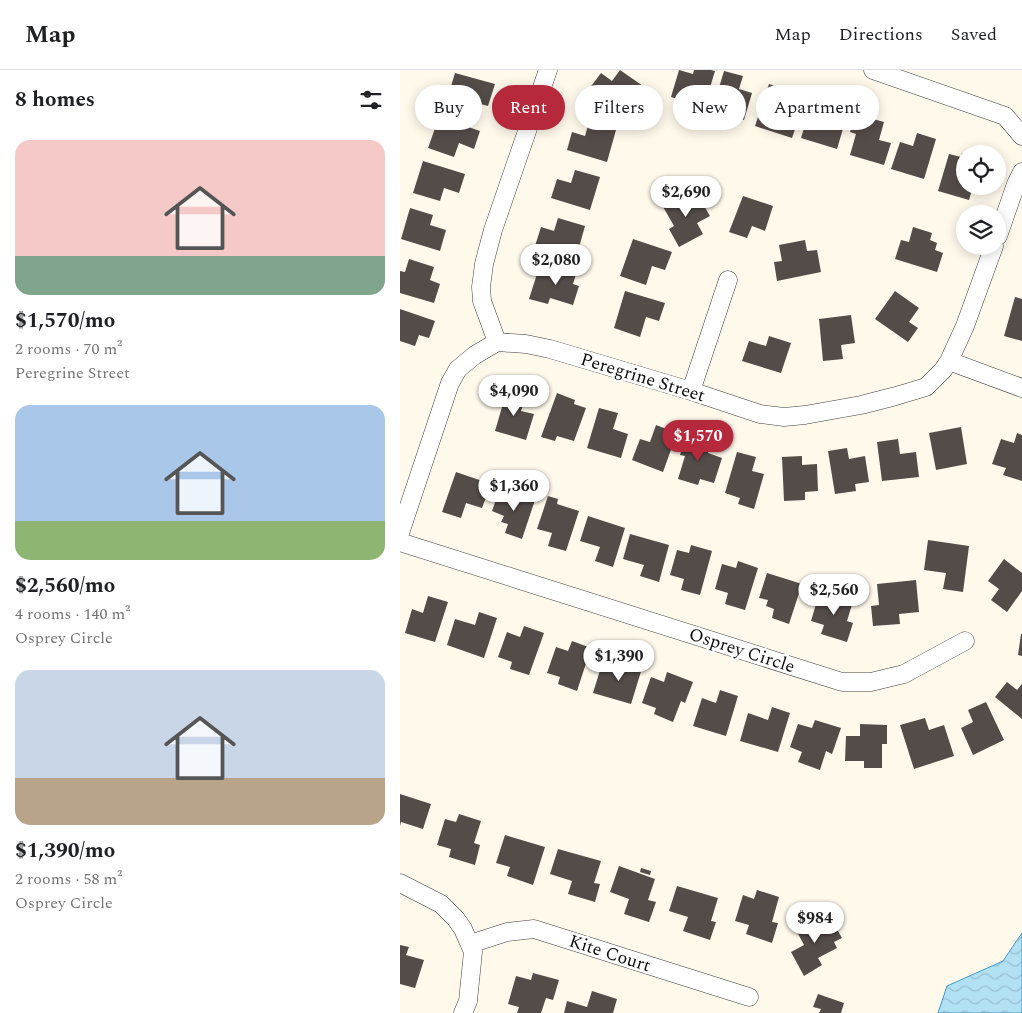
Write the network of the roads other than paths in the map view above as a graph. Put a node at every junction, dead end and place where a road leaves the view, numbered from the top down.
1 (548, 70) edge
2 (873, 70) edge
3 (1022, 136) edge
4 (1022, 172) edge
5 (1006, 213) edge
6 (991, 255) edge
7 (728, 280) dead end
8 (497, 342) junction
9 (949, 361) junction
10 (1022, 388) edge
11 (692, 391) junction
12 (400, 533) edge
13 (400, 542) edge
14 (966, 641) dead end
15 (400, 884) edge
16 (470, 944) junction
17 (749, 997) dead end
18 (463, 1013) edge

1 - 8 street
2 - 3 street
4 - 5 street
6 - 9 street, Peregrine Street
7 - 11 street
8 - 11 street, Peregrine Street
8 - 12 street
9 - 10 street
9 - 11 street, Peregrine Street
13 - 14 street, Osprey Circle
15 - 16 street
16 - 17 street, Kite Court
16 - 18 street

